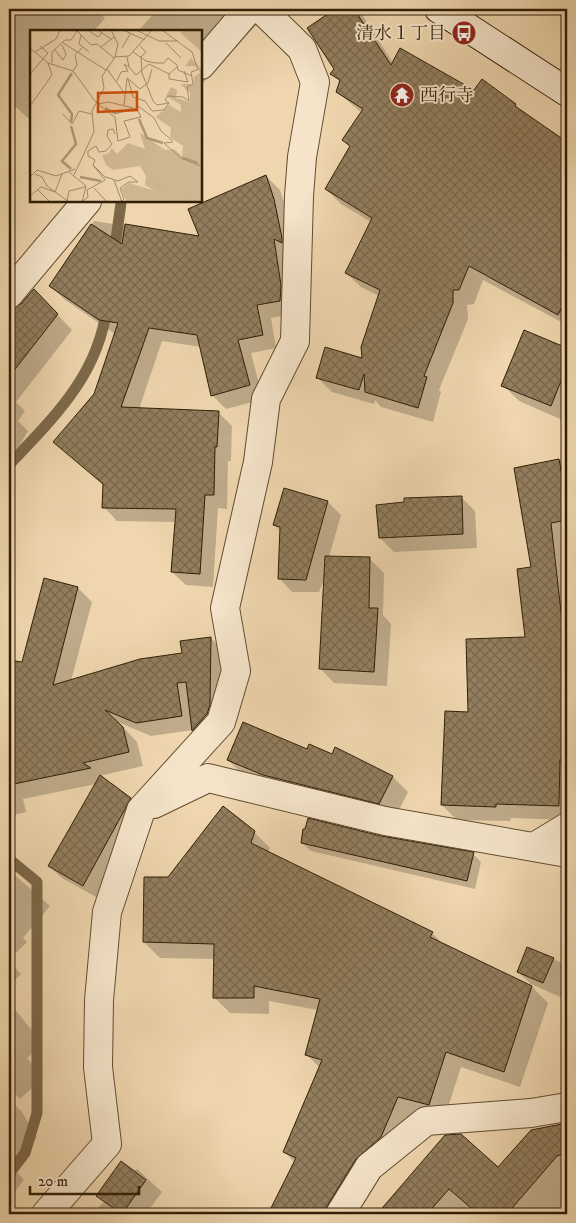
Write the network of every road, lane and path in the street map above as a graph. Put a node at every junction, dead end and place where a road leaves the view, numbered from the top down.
1 (249, 9) edge
2 (262, 9) edge
3 (439, 9) edge
4 (202, 64) edge
5 (567, 92) edge
6 (86, 202) edge
7 (9, 294) edge
8 (141, 810) junction
9 (567, 827) edge
10 (534, 847) junction
11 (567, 853) edge
12 (567, 1107) edge
13 (46, 1214) edge
14 (340, 1214) edge

1 - 4 street
2 - 8 street
3 - 5 street
6 - 7 street
8 - 10 street
8 - 13 street
9 - 10 street
10 - 11 street
12 - 14 street

